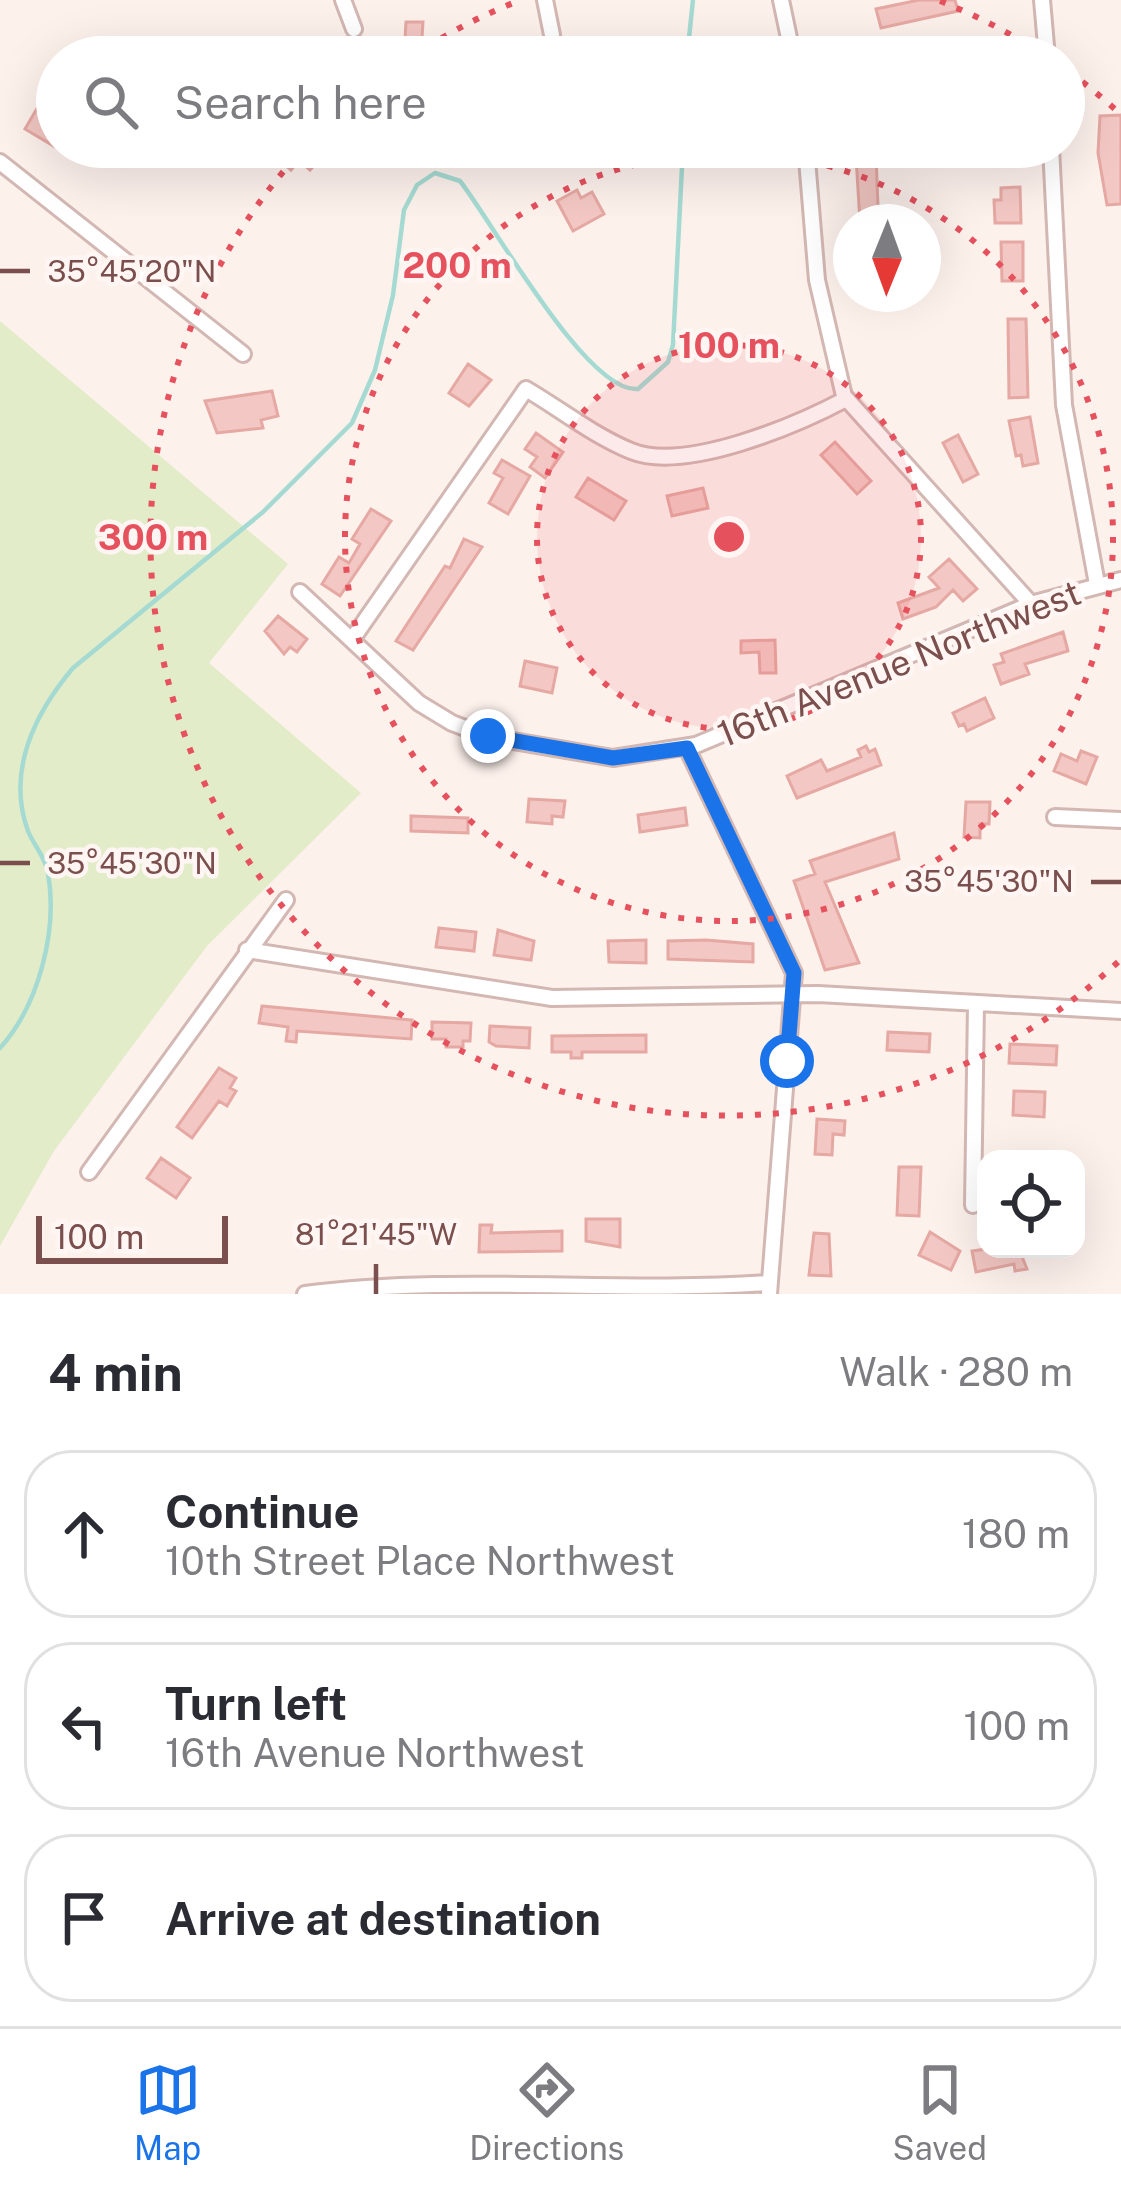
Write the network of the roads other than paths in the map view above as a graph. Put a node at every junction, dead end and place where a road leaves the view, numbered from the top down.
1 (343, 0) edge
2 (545, 0) edge
3 (781, 0) edge
4 (1042, 0) edge
5 (354, 29) dead end
6 (552, 35) dead end
7 (789, 36) edge
8 (1045, 36) edge
9 (0, 162) edge
10 (808, 168) edge
11 (1052, 168) edge
12 (243, 354) dead end
13 (846, 399) junction
14 (1121, 580) edge
15 (1097, 584) junction
16 (300, 592) dead end
17 (1031, 604) junction
18 (353, 638) junction
19 (687, 748) junction
20 (1055, 818) dead end
21 (1121, 820) edge
22 (286, 900) dead end
23 (247, 950) junction
24 (792, 995) junction
25 (976, 1004) junction
26 (1121, 1011) edge
27 (89, 1172) dead end
28 (973, 1205) dead end
29 (769, 1288) edge
30 (305, 1294) edge

1 - 5 street
2 - 6 street
3 - 7 street
4 - 8 street
9 - 12 street
10 - 13 street
11 - 15 street
13 - 17 street
13 - 18 street
14 - 15 street, 16th Avenue Northwest
15 - 17 street, 16th Avenue Northwest
16 - 18 street, 16th Avenue Northwest
17 - 19 street, 16th Avenue Northwest
18 - 19 street, 16th Avenue Northwest
19 - 24 street
20 - 21 street
22 - 23 street
23 - 24 street
23 - 27 street
24 - 25 street
24 - 29 street
25 - 26 street
25 - 28 street
29 - 30 street

